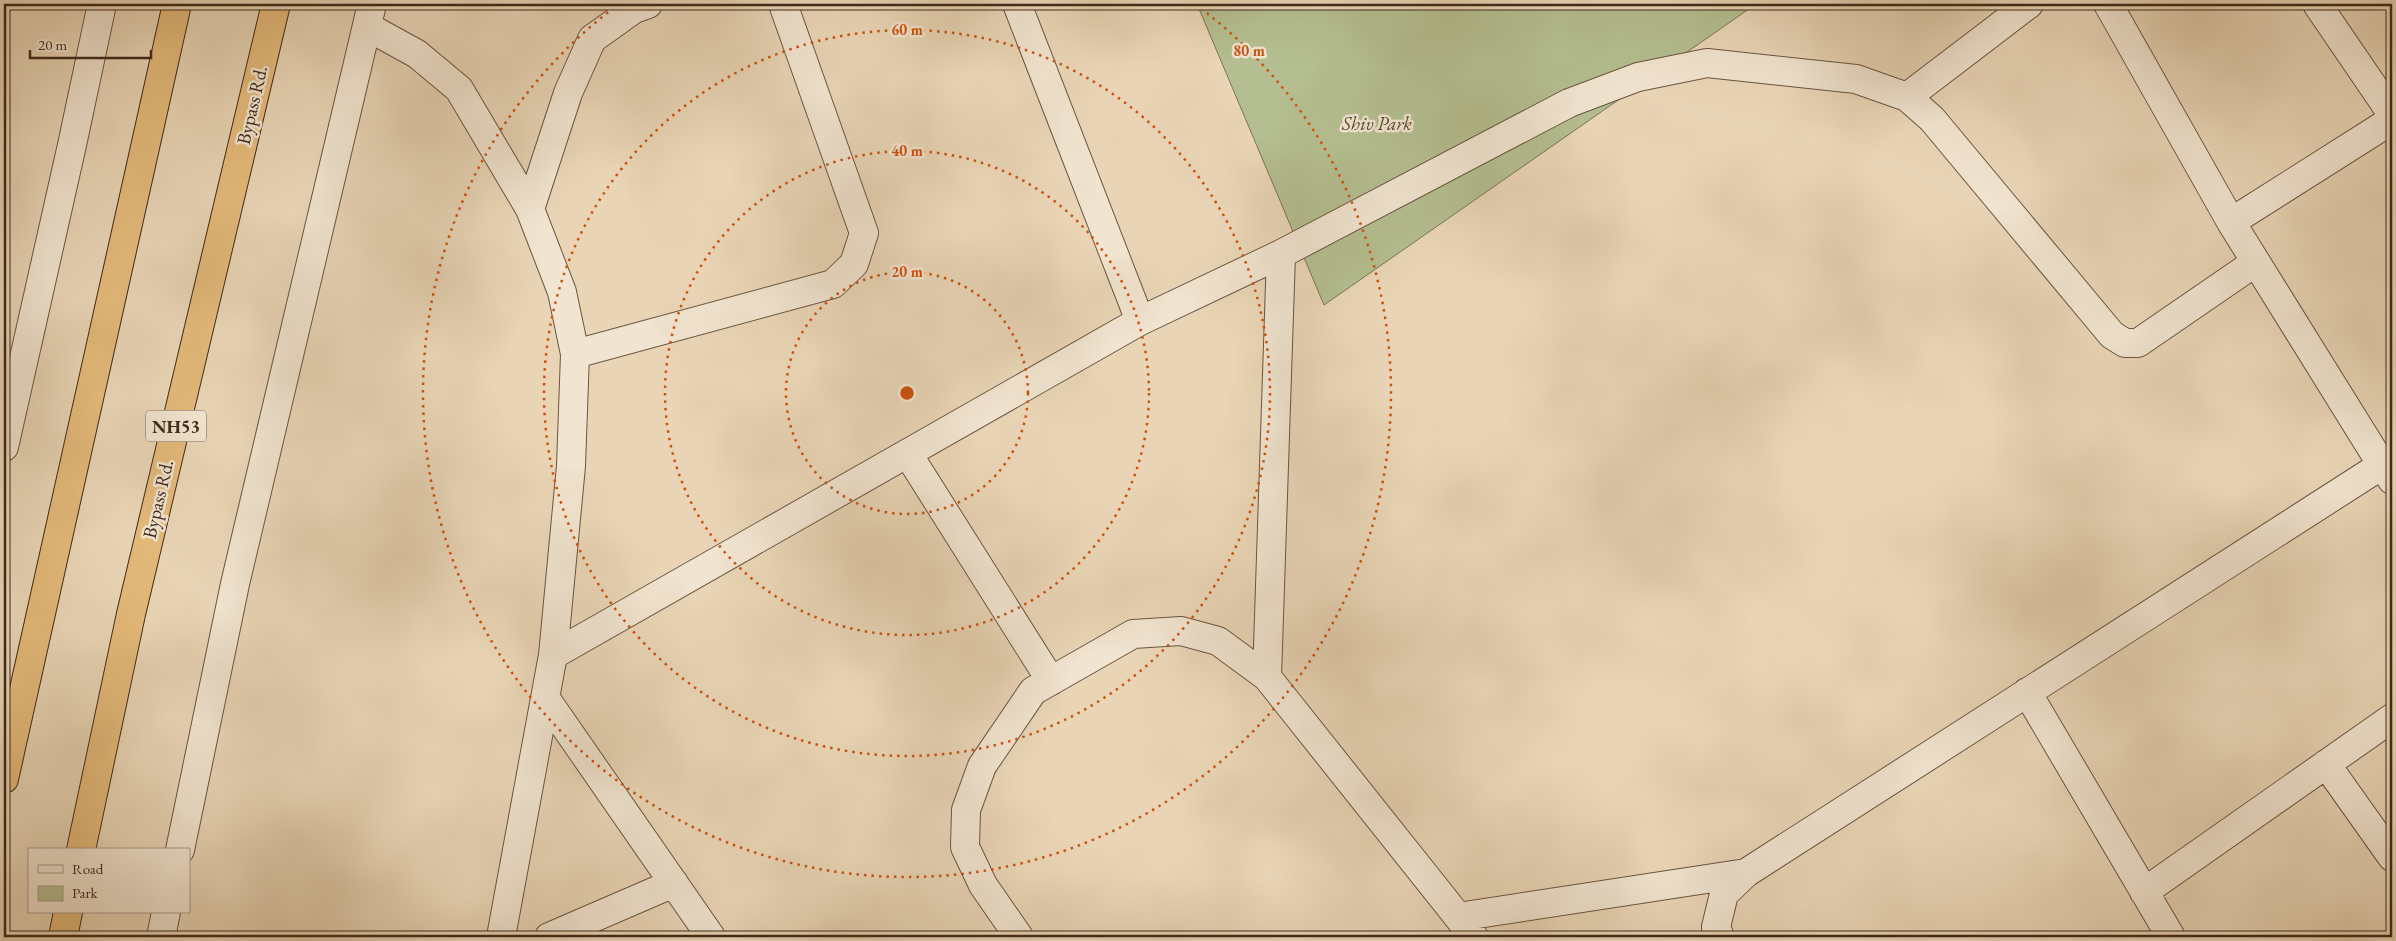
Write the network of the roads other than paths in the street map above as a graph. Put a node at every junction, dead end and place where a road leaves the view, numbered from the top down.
1 (102, 4) edge
2 (177, 4) edge
3 (276, 4) edge
4 (648, 4) edge
5 (783, 4) edge
6 (1017, 4) edge
7 (2030, 4) edge
8 (2108, 4) edge
9 (2317, 4) edge
10 (370, 15) edge
11 (1907, 97) junction
12 (2392, 114) edge
13 (2392, 120) edge
14 (530, 209) junction
15 (2231, 222) junction
16 (1281, 254) junction
17 (2256, 262) junction
18 (1140, 321) junction
19 (575, 354) junction
20 (4, 448) edge
21 (908, 454) junction
22 (2389, 468) edge
23 (553, 655) junction
24 (1267, 677) junction
25 (1051, 681) junction
26 (2027, 692) junction
27 (546, 699) junction
28 (2392, 718) edge
29 (2326, 764) junction
30 (4, 779) edge
31 (81, 848) edge
32 (180, 848) edge
33 (2392, 857) edge
34 (1746, 873) junction
35 (674, 883) junction
36 (2144, 892) junction
37 (68, 914) edge
38 (166, 914) edge
39 (1466, 927) edge
40 (63, 937) edge
41 (161, 937) edge
42 (501, 937) edge
43 (549, 937) edge
44 (711, 937) edge
45 (1019, 937) edge
46 (1720, 937) edge
47 (2171, 937) edge

1 - 20 street
2 - 30 highway
3 - 31 highway, Bypass Rd. / NH53
4 - 14 street
5 - 19 street
6 - 18 street
7 - 11 street
8 - 15 street
9 - 12 street
10 - 14 street
10 - 32 street
11 - 16 street
11 - 17 street
13 - 15 street
14 - 19 street
15 - 17 street
16 - 18 street
16 - 24 street
17 - 22 street
18 - 21 street
19 - 23 street
21 - 23 street
21 - 25 street
22 - 26 street
23 - 27 street
24 - 25 street
24 - 39 street
25 - 45 street
26 - 34 street
26 - 36 street
27 - 35 street
27 - 42 street
28 - 29 street
29 - 33 street
29 - 36 street
34 - 39 street
34 - 46 street
35 - 43 street
35 - 44 street
36 - 47 street
37 - 40 highway
38 - 41 street

